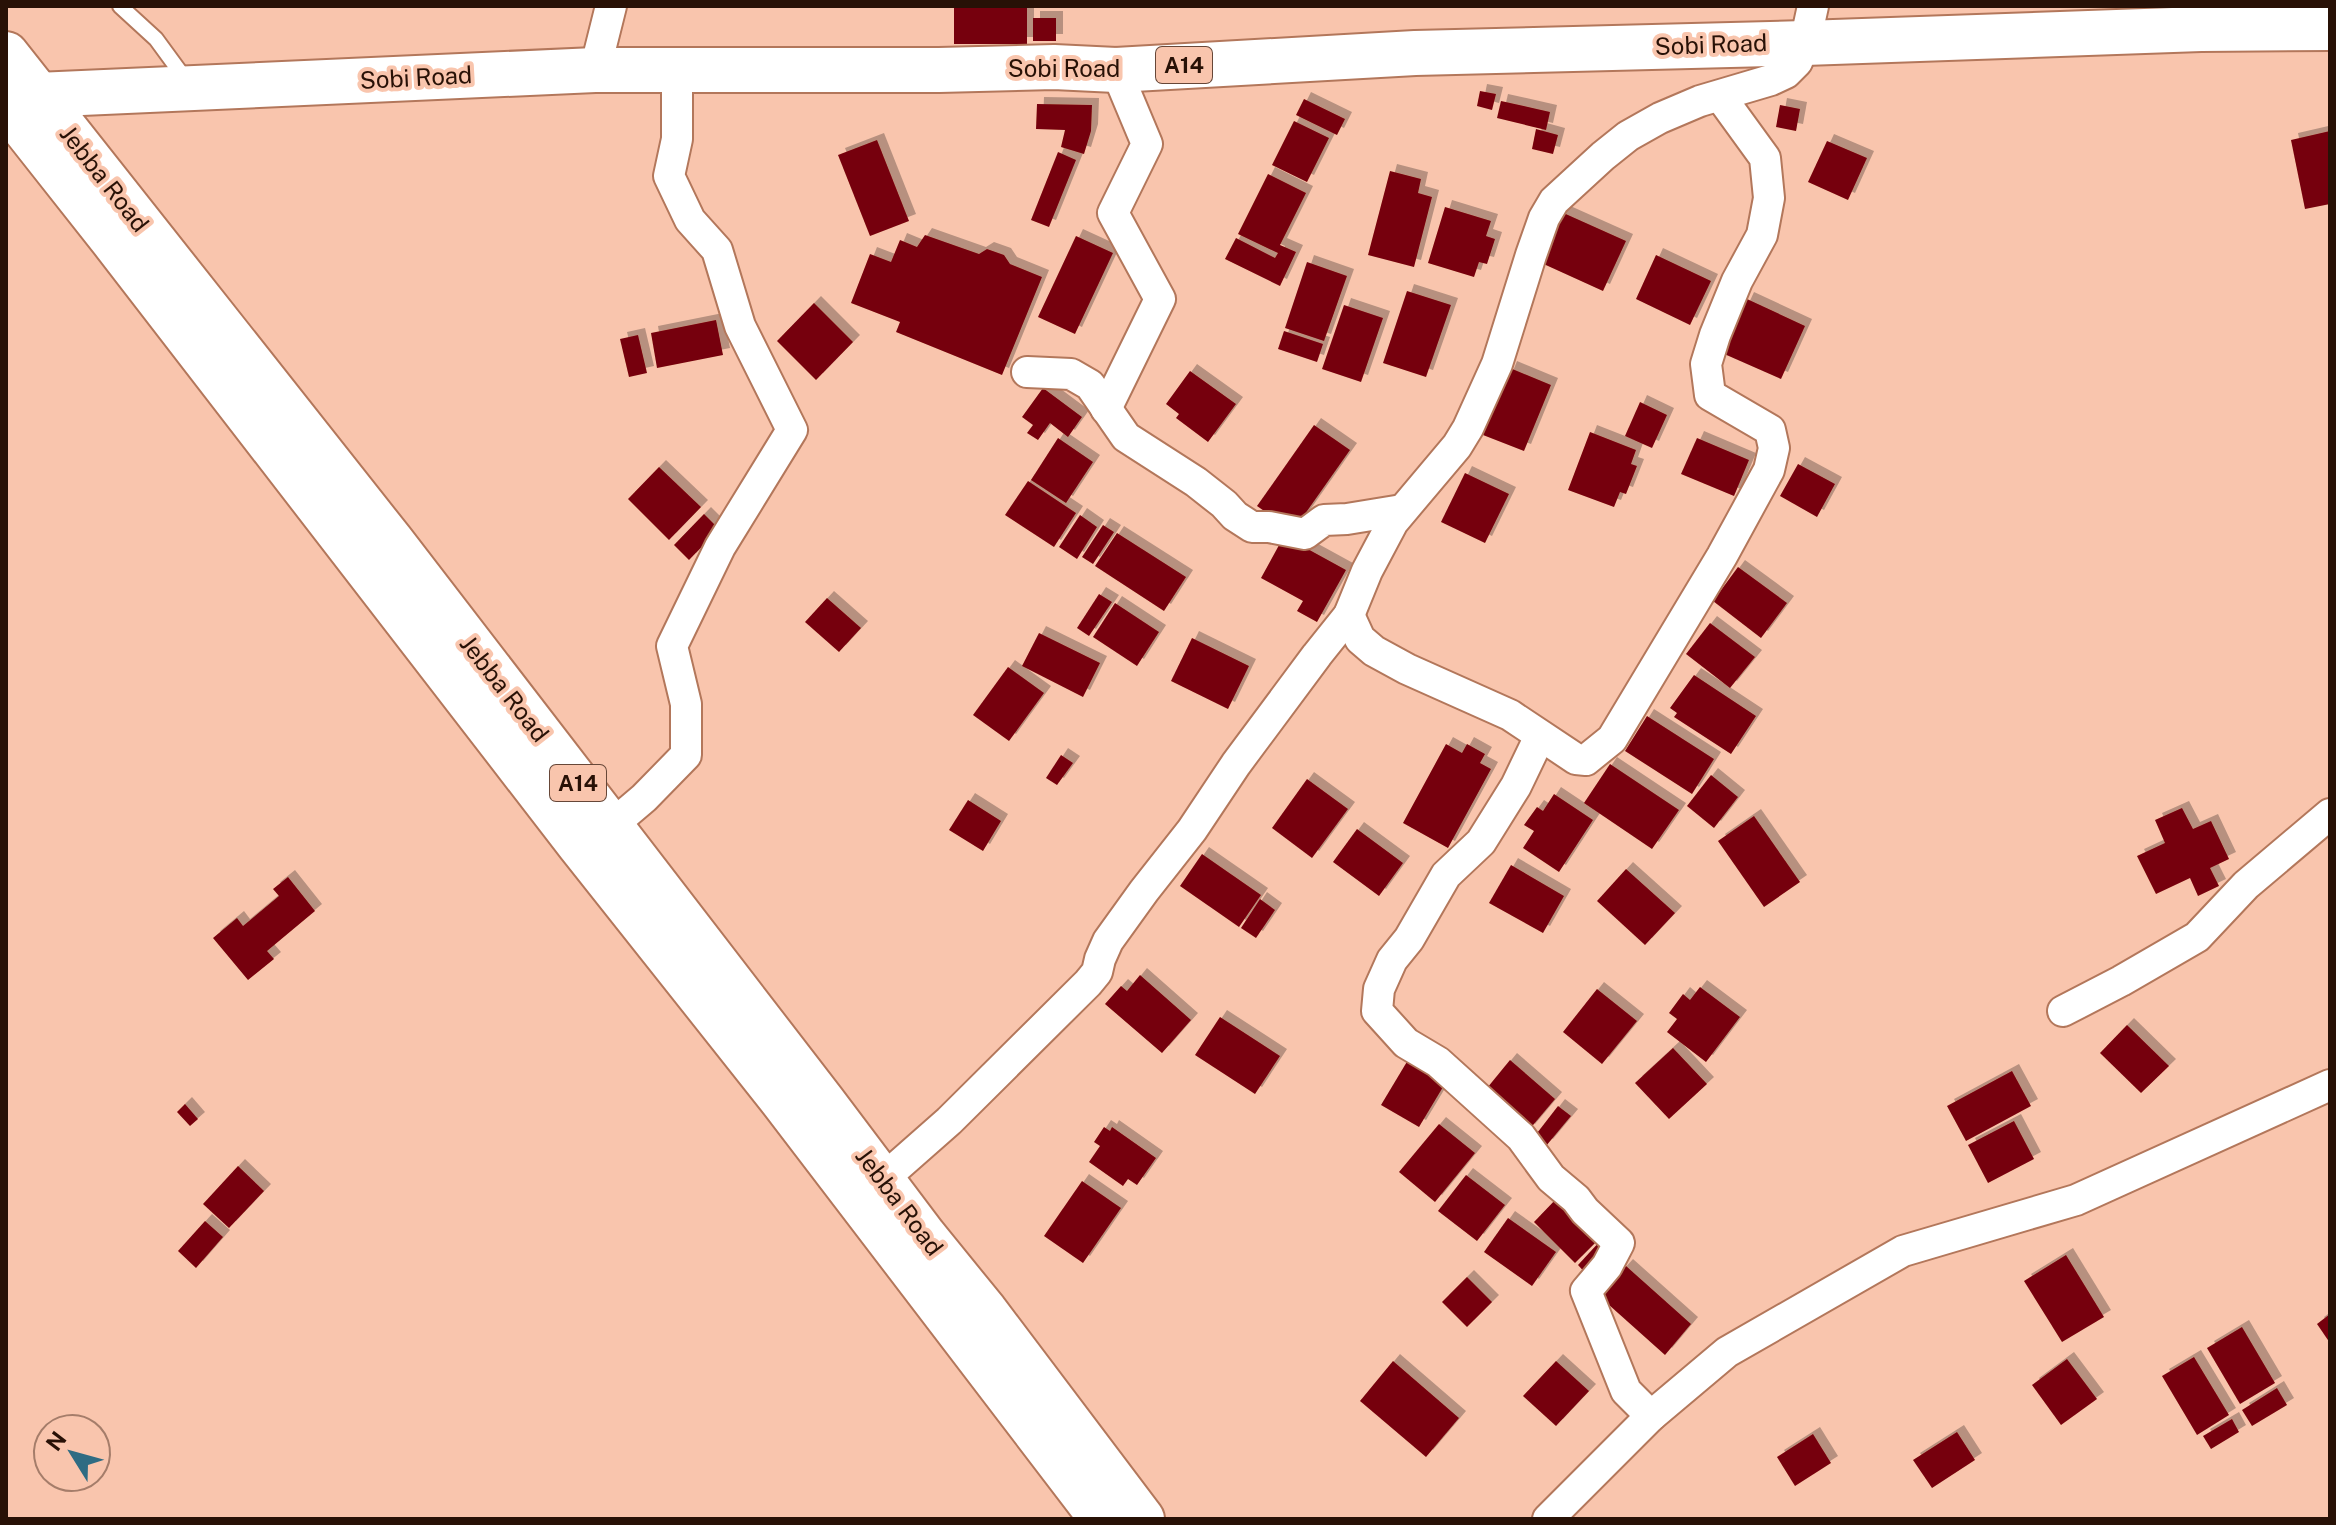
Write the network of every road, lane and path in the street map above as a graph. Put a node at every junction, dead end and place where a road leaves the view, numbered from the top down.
1 (120, 6) edge
2 (611, 6) edge
3 (2206, 17) edge
4 (1809, 24) edge
5 (2330, 28) edge
6 (6, 54) edge
7 (595, 70) junction
8 (677, 70) junction
9 (1116, 70) junction
10 (192, 88) junction
11 (1720, 96) junction
12 (22, 100) edge
13 (1027, 372) dead end
14 (1106, 409) junction
15 (1402, 510) junction
16 (1349, 615) junction
17 (1540, 736) junction
18 (2330, 814) edge
19 (611, 826) junction
20 (2063, 1011) dead end
21 (2330, 1085) edge
22 (882, 1180) junction
23 (1651, 1416) junction
24 (1102, 1519) edge
25 (1142, 1519) edge
26 (1548, 1519) edge

1 - 10 lane
2 - 7 street
3 - 4 highway, Sobi Road / A14
3 - 5 highway, Sobi Road / A14
4 - 9 highway, Sobi Road / A14
4 - 11 street
6 - 12 highway, Jebba Road / A14
7 - 8 highway, Sobi Road / A14
7 - 10 highway, Sobi Road / A14
8 - 9 highway, Sobi Road / A14
8 - 19 street
9 - 14 street
10 - 12 highway, Sobi Road / A14
11 - 15 street
11 - 17 street
12 - 19 highway, Jebba Road / A14
12 - 24 highway, A14
13 - 14 street
14 - 15 street
15 - 16 street
16 - 17 street
16 - 22 street
17 - 23 street
18 - 20 street
19 - 22 highway, Jebba Road / A14
21 - 23 street
22 - 25 highway, Jebba Road / A14
23 - 26 street

